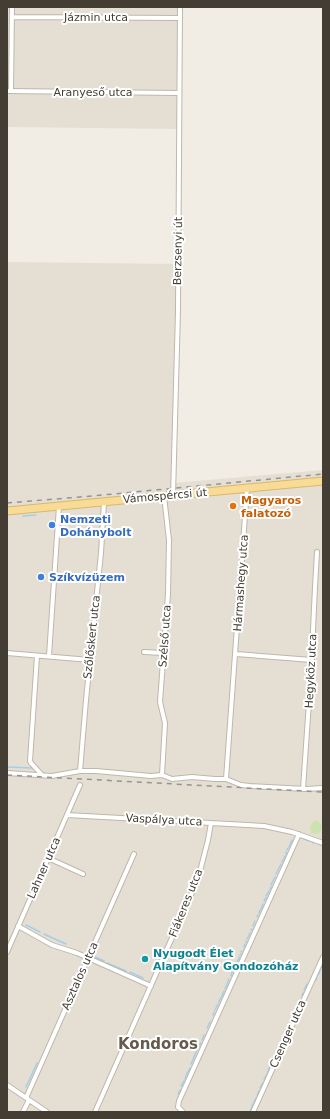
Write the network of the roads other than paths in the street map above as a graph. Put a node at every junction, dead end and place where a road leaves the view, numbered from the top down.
1 (12, 7) edge
2 (180, 7) edge
3 (12, 17) junction
4 (180, 18) junction
5 (9, 91) edge
6 (179, 93) junction
7 (323, 481) edge
8 (247, 488) junction
9 (173, 495) junction
10 (164, 496) junction
11 (104, 502) junction
12 (59, 506) junction
13 (7, 511) edge
14 (317, 552) dead end
15 (144, 652) dead end
16 (7, 653) edge
17 (163, 653) junction
18 (236, 654) junction
19 (37, 656) junction
20 (49, 656) junction
21 (90, 660) junction
22 (312, 660) junction
23 (80, 771) junction
24 (7, 773) edge
25 (42, 775) junction
26 (162, 775) junction
27 (226, 779) junction
28 (80, 785) dead end
29 (323, 788) edge
30 (303, 789) junction
31 (67, 815) junction
32 (211, 822) junction
33 (299, 834) junction
34 (323, 843) edge
35 (134, 854) dead end
36 (48, 858) junction
37 (83, 874) dead end
38 (18, 926) junction
39 (7, 952) edge
40 (323, 957) edge
41 (88, 958) junction
42 (151, 986) junction
43 (7, 1085) edge
44 (27, 1099) junction
45 (182, 1111) edge
46 (23, 1112) edge
47 (47, 1112) edge
48 (95, 1112) edge
49 (253, 1112) edge

1 - 3 street
2 - 4 street, Berzsenyi út
3 - 4 street, Jázmin utca
3 - 5 street
4 - 6 street, Berzsenyi út
5 - 6 street, Aranyeső utca
6 - 9 street, Berzsenyi út
7 - 8 main road, Vámospércsi út
8 - 9 main road, Vámospércsi út
8 - 18 street, Hármashegy utca
9 - 10 main road, Vámospércsi út
10 - 11 main road, Vámospércsi út
10 - 17 street, Szélső utca
11 - 12 main road, Vámospércsi út
11 - 21 street, Szőlőskert utca
12 - 13 main road, Vámospércsi út
12 - 20 street
14 - 22 street, Hegyköz utca
15 - 17 street
16 - 19 street
17 - 26 street, Szélső utca
18 - 22 street
18 - 27 street, Hármashegy utca
19 - 20 street
19 - 25 street
20 - 21 street
21 - 23 street, Szőlőskert utca
22 - 30 street, Hegyköz utca
23 - 25 street
23 - 26 street
24 - 25 street
26 - 27 street
27 - 30 street
28 - 31 street, Lahner utca
29 - 30 street
31 - 32 street, Vaspálya utca
31 - 36 street, Lahner utca
32 - 33 street, Vaspálya utca
32 - 42 street, Fiákeres utca
33 - 34 street, Vaspálya utca
33 - 45 street
35 - 41 street, Asztalos utca
36 - 37 street
36 - 38 street, Lahner utca
38 - 39 street, Lahner utca
38 - 41 street
40 - 49 street, Csenger utca
41 - 42 street
41 - 44 street, Asztalos utca
42 - 48 street, Fiákeres utca
43 - 44 street
44 - 46 street, Asztalos utca
44 - 47 street

